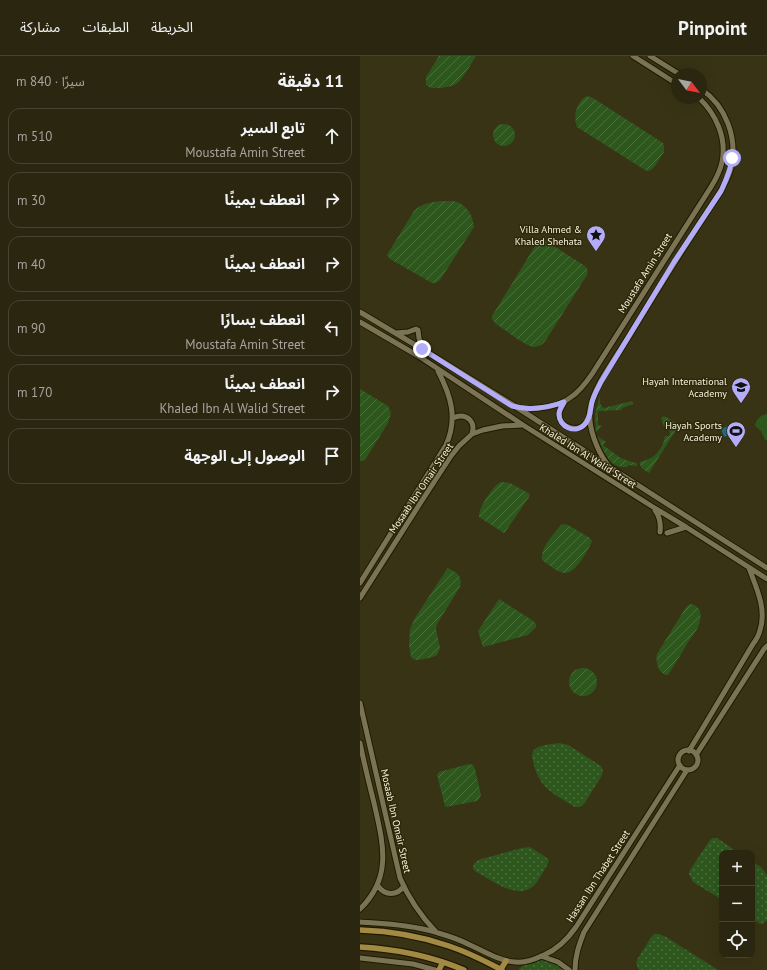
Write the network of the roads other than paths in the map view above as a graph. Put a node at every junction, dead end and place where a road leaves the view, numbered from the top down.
1 (633, 56) edge
2 (650, 56) edge
3 (664, 64) junction
4 (669, 67) joint
5 (661, 74) junction
6 (671, 80) edge
7 (707, 94) edge
8 (705, 104) edge
9 (360, 312) edge
10 (360, 322) edge
11 (396, 333) junction
12 (422, 349) junction
13 (438, 370) junction
14 (564, 402) junction
15 (512, 406) junction
16 (590, 414) junction
17 (453, 418) junction
18 (523, 425) junction
19 (472, 434) junction
20 (608, 467) junction
21 (653, 507) junction
22 (686, 527) junction
23 (660, 532) dead end
24 (668, 533) dead end
25 (749, 568) junction
26 (767, 568) edge
27 (767, 579) edge
28 (360, 583) edge
29 (360, 598) edge
30 (765, 618) edge
31 (767, 646) edge
32 (360, 703) edge
33 (360, 746) edge
34 (689, 751) junction
35 (696, 755) junction
36 (680, 765) junction
37 (688, 770) junction
38 (378, 886) junction
39 (404, 886) junction
40 (360, 909) edge
41 (360, 922) edge
42 (360, 930) edge
43 (436, 932) junction
44 (360, 947) edge
45 (542, 956) junction
46 (360, 958) edge
47 (506, 961) junction
48 (443, 962) junction
49 (435, 970) edge
50 (439, 970) edge
51 (464, 970) edge
52 (502, 970) edge
53 (568, 970) edge
54 (575, 970) edge

1 - 5 street
2 - 3 street
3 - 4 street
3 - 5 street
4 - 5 street
5 - 6 street
7 - 16 street, Moustafa Amin Street
8 - 14 street, Moustafa Amin Street
9 - 11 street, Khaled Ibn Al Walid Street
10 - 13 street, Khaled Ibn Al Walid Street
11 - 12 street, Khaled Ibn Al Walid Street
11 - 12 street
12 - 15 street, Khaled Ibn Al Walid Street
13 - 17 street, Mosaab Ibn Omair Street
13 - 18 street, Khaled Ibn Al Walid Street
14 - 15 street, Moustafa Amin Street
14 - 16 street
15 - 20 street, Khaled Ibn Al Walid Street
16 - 20 street, Moustafa Amin Street
17 - 19 street
17 - 28 street, Mosaab Ibn Omair Street
18 - 19 street, Mosaab Ibn Omair Street
18 - 21 street, Khaled Ibn Al Walid Street
19 - 29 street, Mosaab Ibn Omair Street
20 - 26 street, Khaled Ibn Al Walid Street
21 - 22 street, Khaled Ibn Al Walid Street
21 - 23 street
22 - 24 street
22 - 25 street, Khaled Ibn Al Walid Street
25 - 27 street, Khaled Ibn Al Walid Street
25 - 30 street
30 - 34 street
31 - 35 street
32 - 39 street, Mosaab Ibn Omair Street
33 - 38 street, Mosaab Ibn Omair Street
34 - 35 street
34 - 36 street
35 - 37 street
36 - 37 street
36 - 45 street, Hassan Ibn Thabet Street
37 - 54 street, Hassan Ibn Thabet Street
38 - 39 street
38 - 40 street, Mosaab Ibn Omair Street
39 - 43 street, Mosaab Ibn Omair Street
41 - 43 street
42 - 52 main road
43 - 47 street
44 - 48 main road
45 - 47 street, Hassan Ibn Thabet Street
45 - 53 street
46 - 49 street
47 - 52 main road
48 - 50 main road
48 - 51 main road

